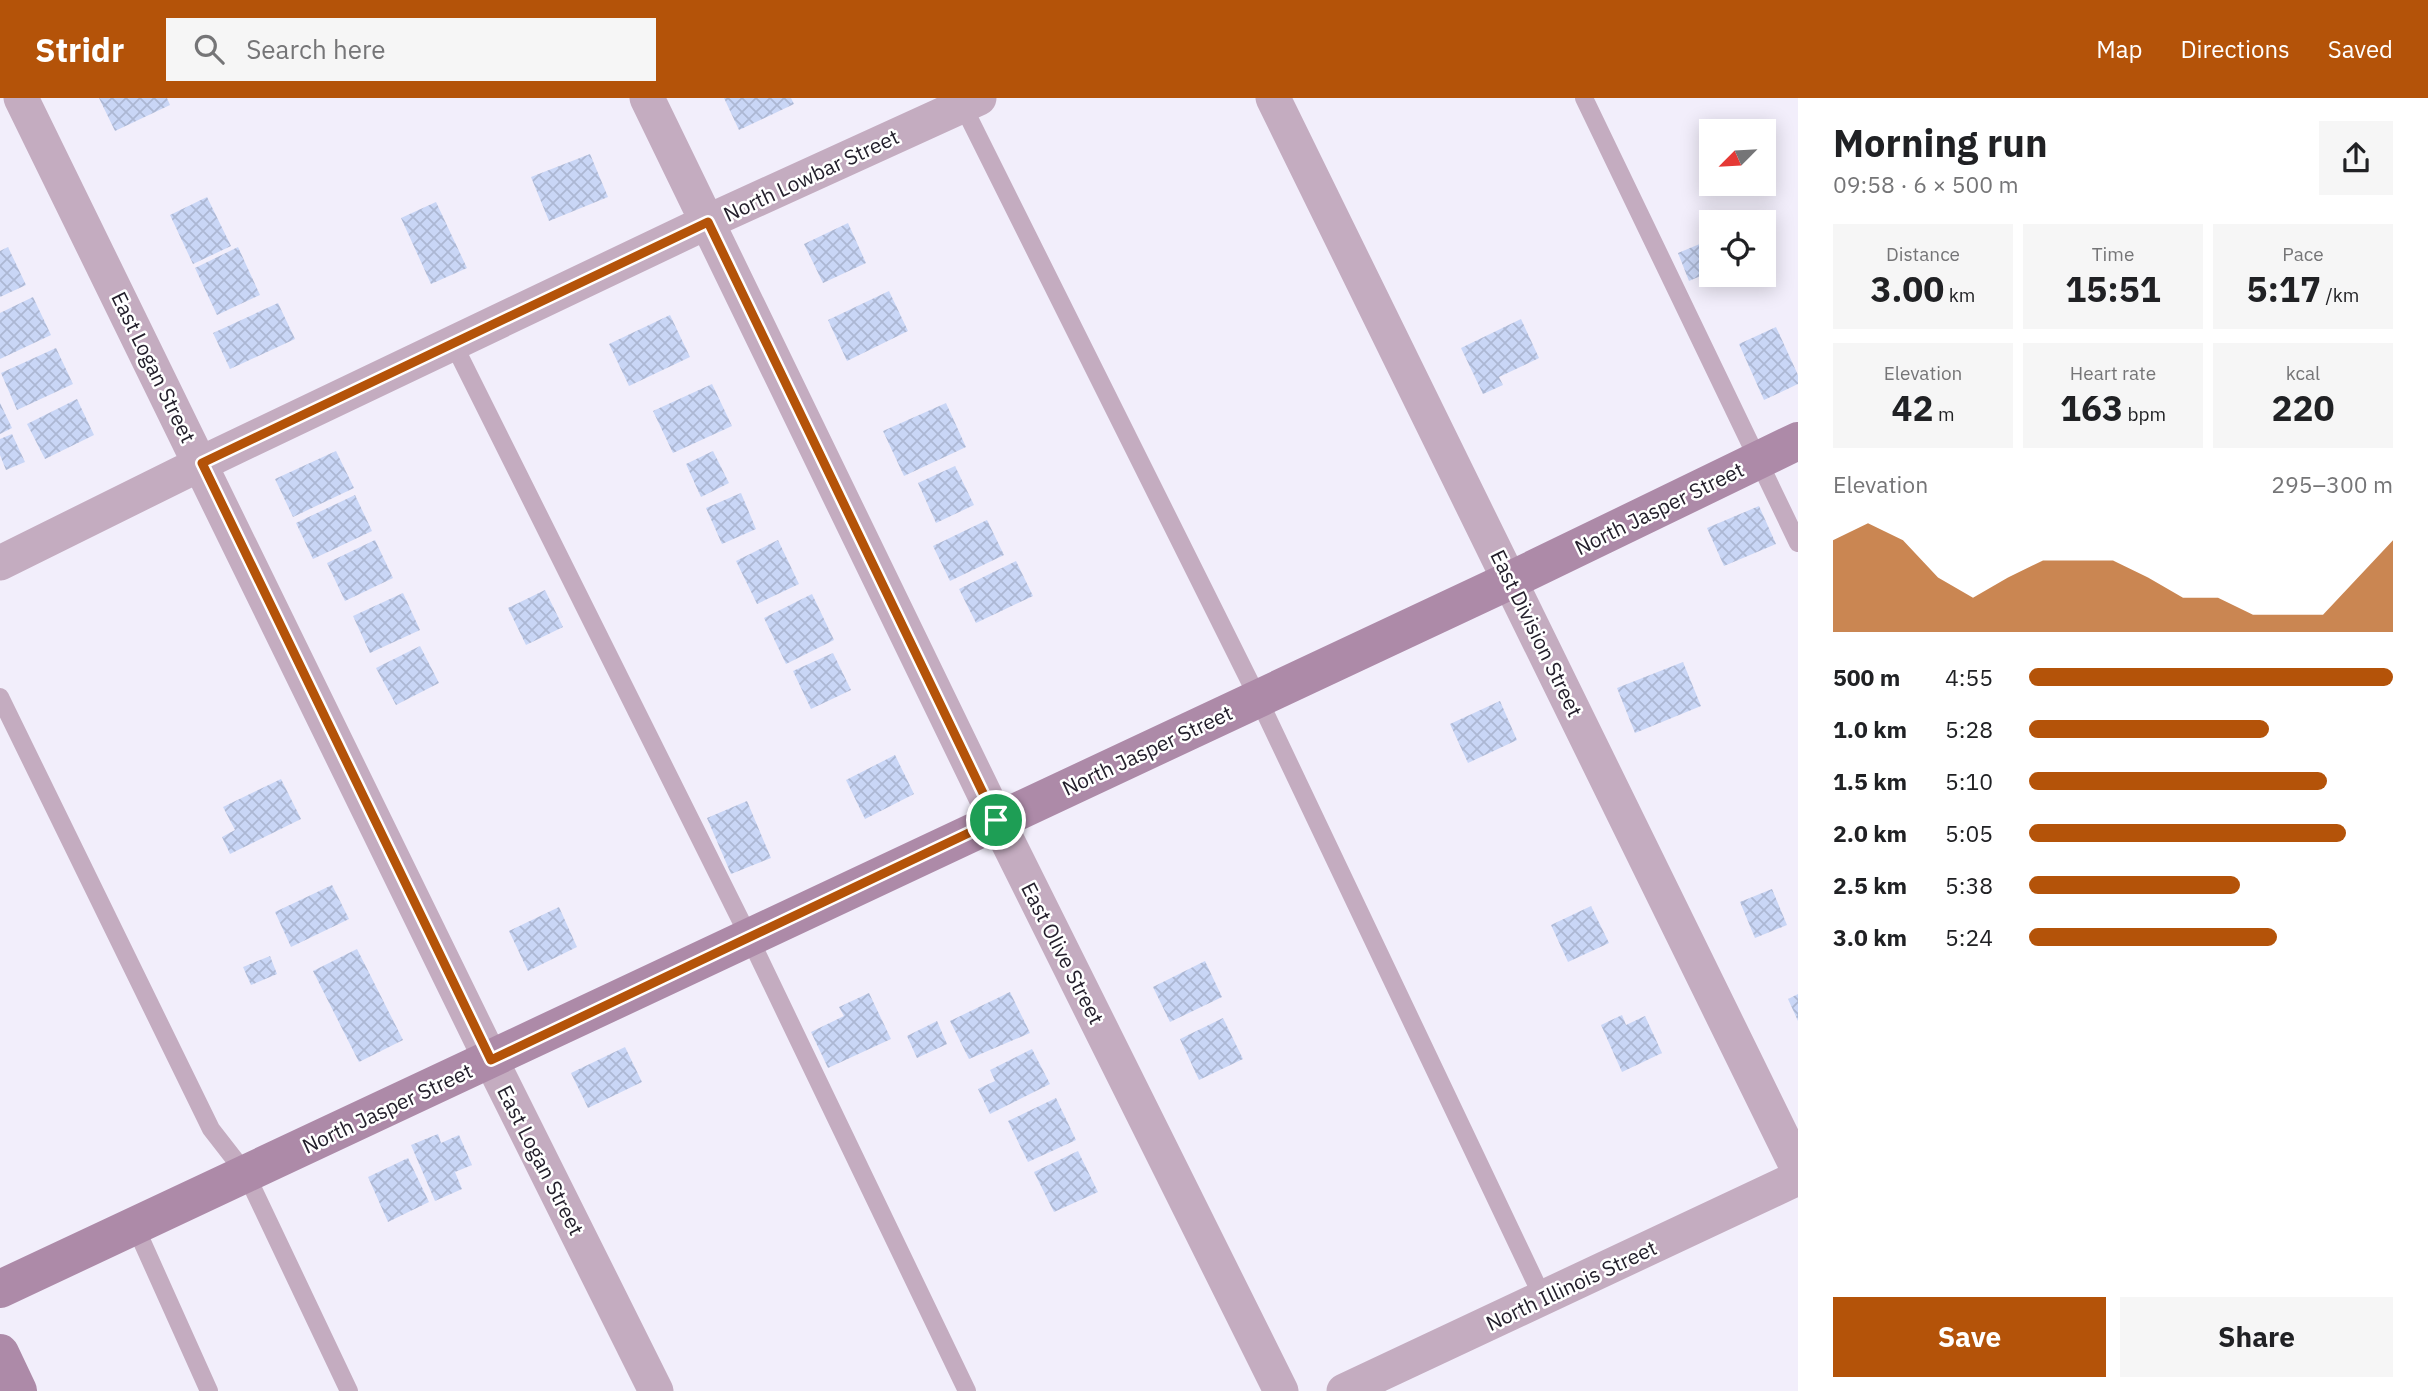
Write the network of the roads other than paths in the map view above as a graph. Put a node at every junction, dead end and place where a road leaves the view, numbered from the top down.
1 (21, 98) edge
2 (647, 98) edge
3 (1273, 98) edge
4 (1584, 98) edge
5 (971, 102) edge
6 (708, 222) junction
7 (453, 343) junction
8 (1798, 441) edge
9 (1758, 460) junction
10 (202, 463) junction
11 (1798, 543) edge
12 (0, 563) edge
13 (1511, 580) junction
14 (0, 697) edge
15 (1258, 698) junction
16 (996, 820) junction
17 (749, 937) junction
18 (491, 1060) junction
19 (1798, 1169) edge
20 (246, 1174) junction
21 (1798, 1178) edge
22 (135, 1226) junction
23 (0, 1289) edge
24 (1543, 1298) junction
25 (0, 1353) edge
26 (19, 1391) edge
27 (209, 1391) edge
28 (349, 1391) edge
29 (656, 1391) edge
30 (967, 1391) edge
31 (1282, 1391) edge
32 (1344, 1391) edge

1 - 10 street, East Logan Street
2 - 6 street, East Olive Street
3 - 13 street, East Division Street
4 - 9 lane
5 - 6 street, North Lowbar Street
5 - 15 lane
6 - 7 street, North Lowbar Street
6 - 16 street, East Olive Street
7 - 10 street, North Lowbar Street
7 - 17 lane
8 - 9 street, North Jasper Street
9 - 11 lane
9 - 13 street, North Jasper Street
10 - 12 street, North Lowbar Street
10 - 18 street, East Logan Street
13 - 15 street, North Jasper Street
13 - 19 street, East Division Street
14 - 20 lane
15 - 16 street, North Jasper Street
15 - 24 lane
16 - 17 street, North Jasper Street
16 - 31 street, East Olive Street
17 - 18 street, North Jasper Street
17 - 30 lane
18 - 20 street, North Jasper Street
18 - 29 street, East Logan Street
20 - 22 street, North Jasper Street
20 - 28 lane
21 - 24 street, North Illinois Street
22 - 23 street, North Jasper Street
22 - 27 lane
24 - 32 street, North Illinois Street
25 - 26 street

